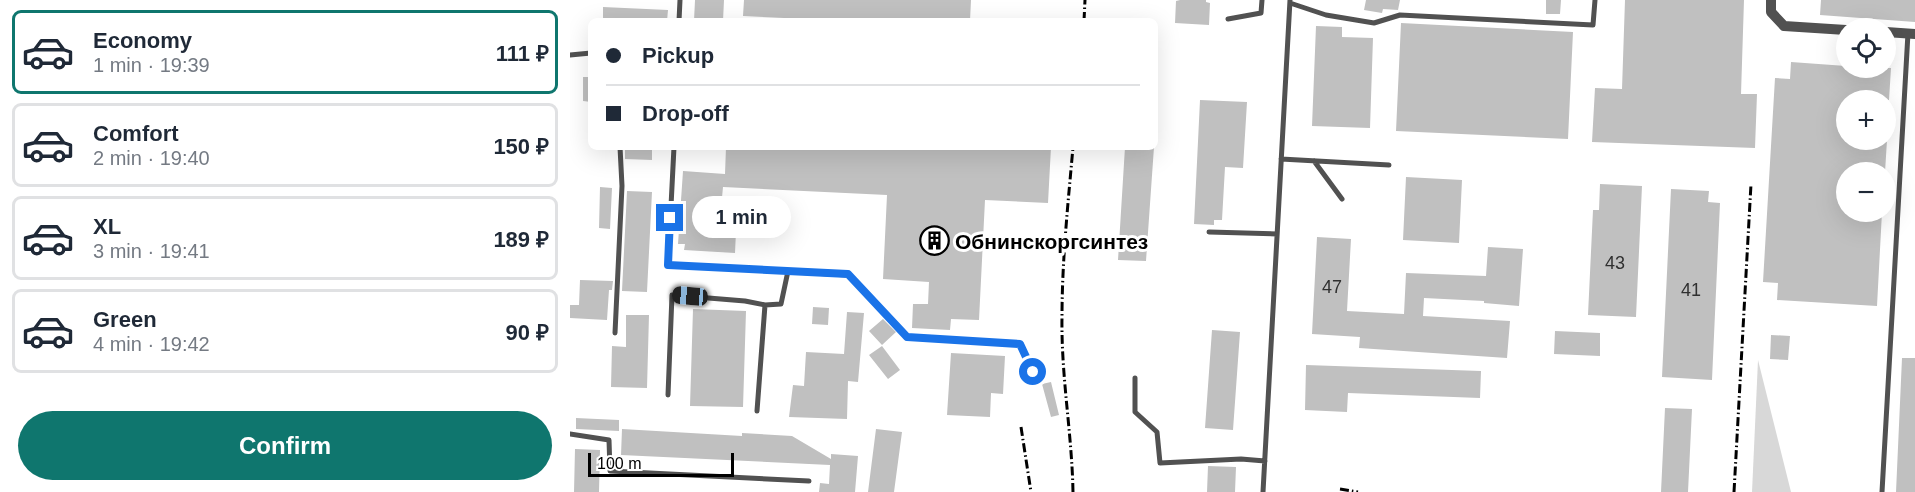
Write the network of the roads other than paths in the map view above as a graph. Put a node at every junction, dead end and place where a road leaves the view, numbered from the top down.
1 (680, 0) edge
2 (1263, 0) edge
3 (1595, 0) edge
4 (1771, 0) edge
5 (1290, 1) edge
6 (680, 18) edge
7 (1228, 19) dead end
8 (1836, 29) edge
9 (1896, 33) edge
10 (1911, 34) edge
11 (588, 53) edge
12 (570, 55) edge
13 (620, 150) edge
14 (674, 150) edge
15 (1281, 159) junction
16 (1314, 161) junction
17 (1389, 165) dead end
18 (1342, 199) dead end
19 (1209, 231) dead end
20 (1277, 234) junction
21 (788, 271) junction
22 (765, 305) junction
23 (615, 333) dead end
24 (1033, 372) dead end
25 (1135, 378) dead end
26 (668, 395) dead end
27 (757, 411) dead end
28 (570, 434) edge
29 (1265, 461) junction
30 (809, 481) dead end
31 (1263, 492) edge
32 (1882, 492) edge

1 - 6 lane
2 - 7 lane
3 - 5 lane
4 - 8 street
5 - 15 lane
9 - 10 street
10 - 32 lane
11 - 12 lane
13 - 23 lane
14 - 21 lane
15 - 16 lane
15 - 20 lane
16 - 17 lane
16 - 18 lane
19 - 20 lane
20 - 29 lane
21 - 22 lane
21 - 24 lane
22 - 26 lane
22 - 27 lane
25 - 29 lane
28 - 30 lane
29 - 31 lane

